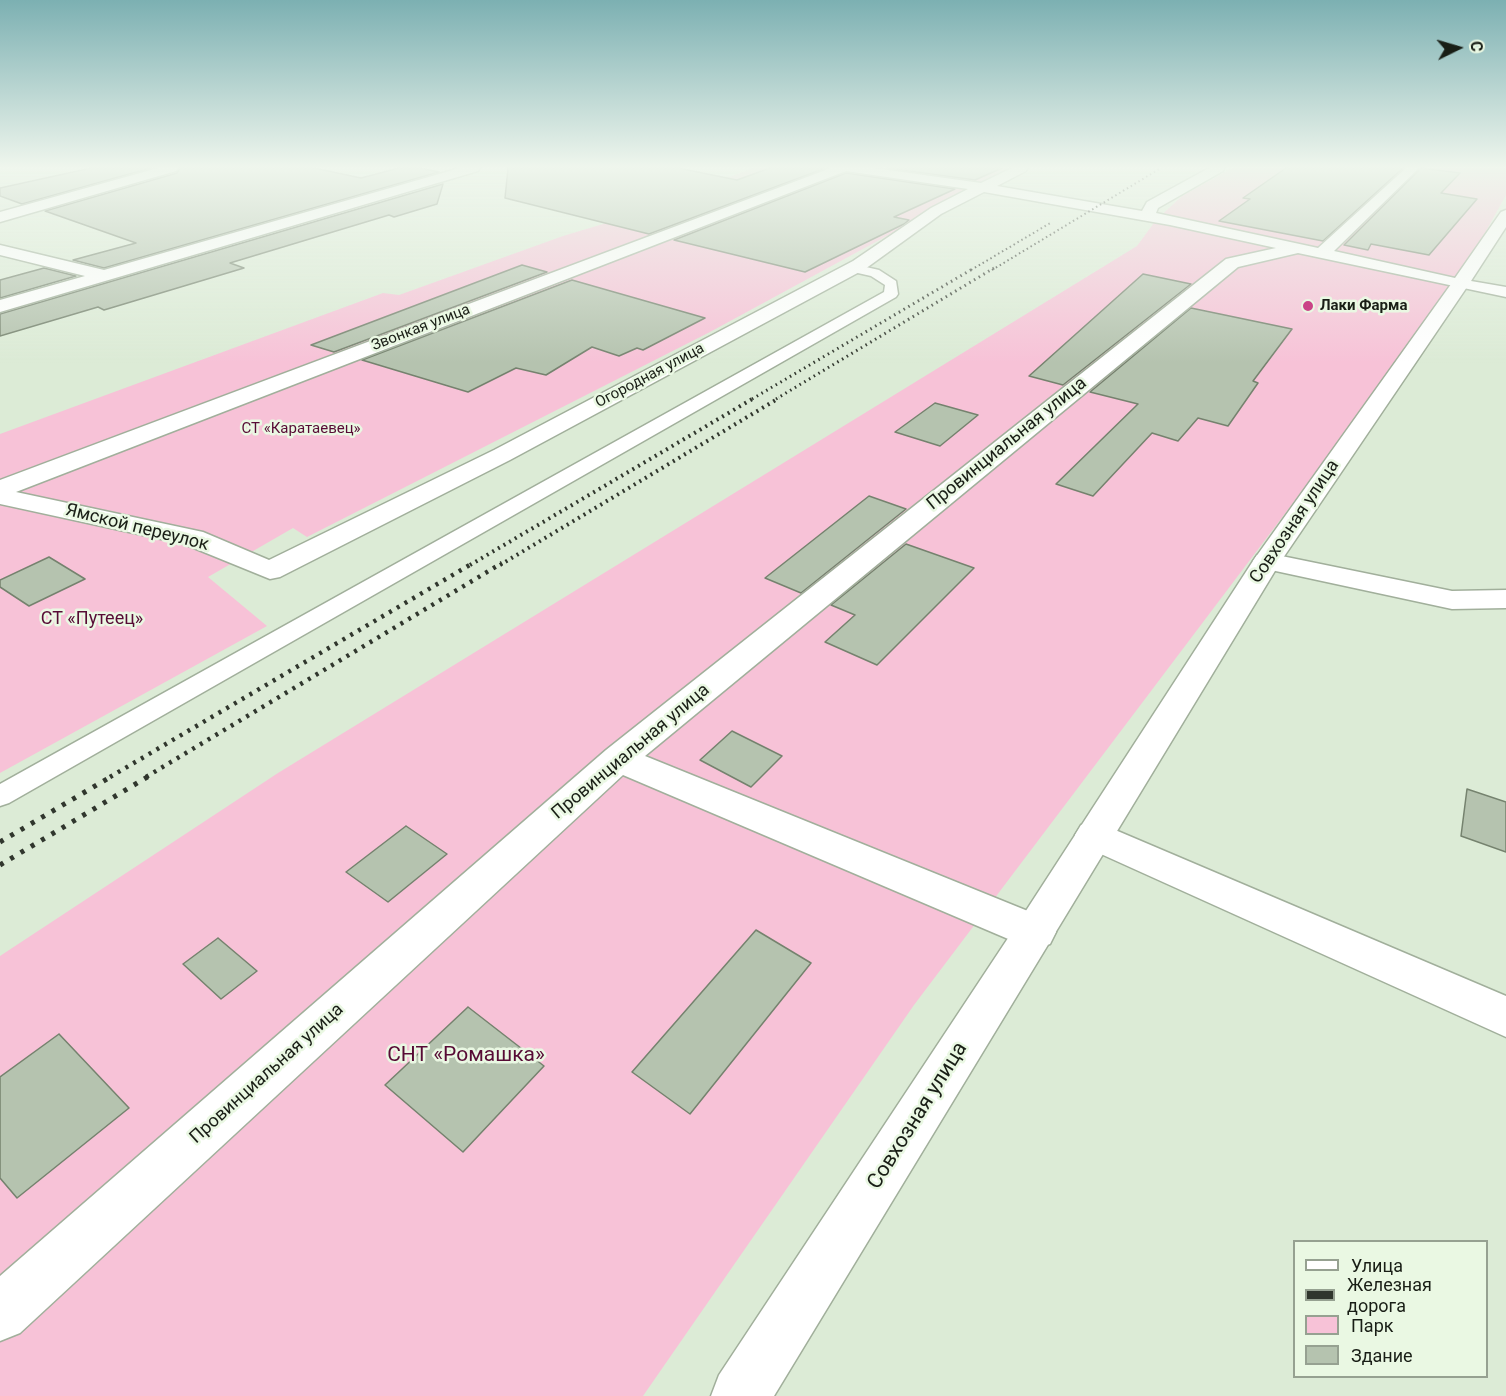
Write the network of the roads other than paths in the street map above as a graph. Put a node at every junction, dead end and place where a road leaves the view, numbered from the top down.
1 (251, 233) edge
2 (671, 233) edge
3 (904, 233) edge
4 (1227, 233) edge
5 (1333, 233) edge
6 (1494, 233) edge
7 (0, 250) edge
8 (1311, 251) junction
9 (853, 268) junction
10 (105, 276) junction
11 (1460, 284) junction
12 (1506, 292) edge
13 (0, 306) edge
14 (0, 489) edge
15 (0, 496) edge
16 (1267, 561) junction
17 (270, 571) joint
18 (1506, 599) edge
19 (618, 759) junction
20 (0, 796) edge
21 (1094, 835) junction
22 (1035, 932) junction
23 (1506, 1017) edge
24 (0, 1312) edge
25 (740, 1396) edge

1 - 10 street
2 - 14 street, Звонкая улица
3 - 9 street, Огородная улица
4 - 8 street
5 - 8 street
6 - 11 street, Совхозная улица
7 - 10 street
8 - 11 street
8 - 19 street, Провинциальная улица
9 - 17 street, Огородная улица
9 - 20 lane
10 - 13 street
11 - 12 street
11 - 16 street, Совхозная улица
15 - 17 street, Ямской переулок
16 - 18 street
16 - 21 street, Совхозная улица
19 - 22 street
19 - 24 street, Провинциальная улица
21 - 22 street, Совхозная улица
21 - 23 street
22 - 25 street, Совхозная улица

